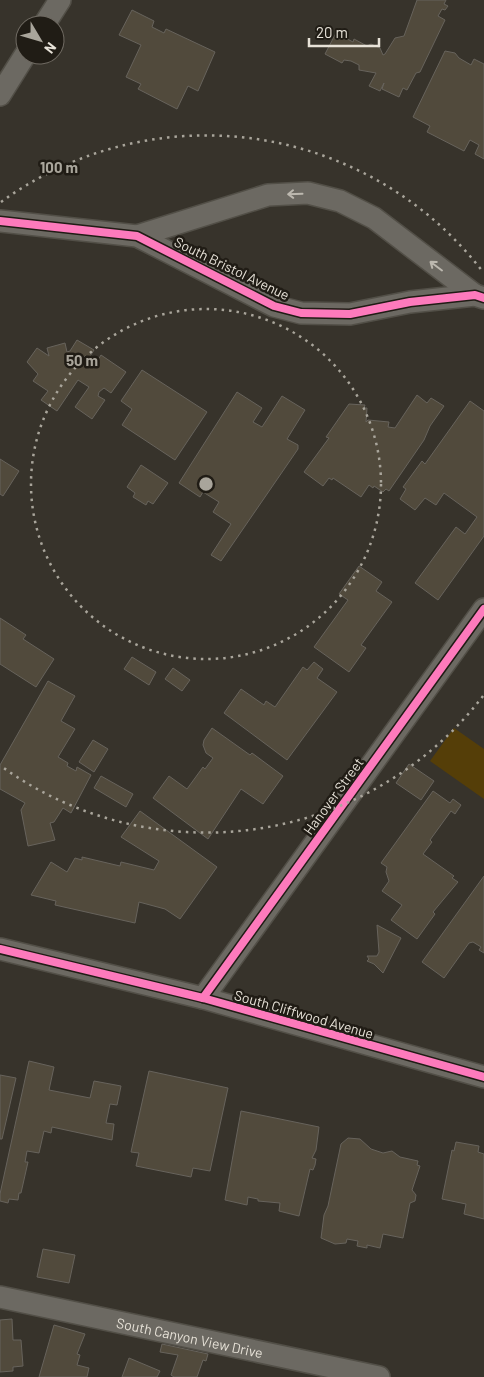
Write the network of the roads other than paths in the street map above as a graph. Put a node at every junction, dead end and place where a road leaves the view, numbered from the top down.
1 (60, 0) edge
2 (50, 15) edge
3 (19, 65) edge
4 (0, 96) edge
5 (0, 220) edge
6 (137, 236) junction
7 (480, 296) edge
8 (484, 609) edge
9 (0, 949) edge
10 (203, 998) junction
11 (484, 1077) edge
12 (0, 1297) edge
13 (378, 1377) edge

1 - 2 street
3 - 4 street
5 - 6 street, South Bristol Avenue
6 - 7 street, South Bristol Avenue
7 -> 6 street, South Bristol Avenue
8 - 10 street, Hanover Street
9 - 10 street, South Cliffwood Avenue
10 - 11 street, South Cliffwood Avenue
12 - 13 street, South Canyon View Drive

